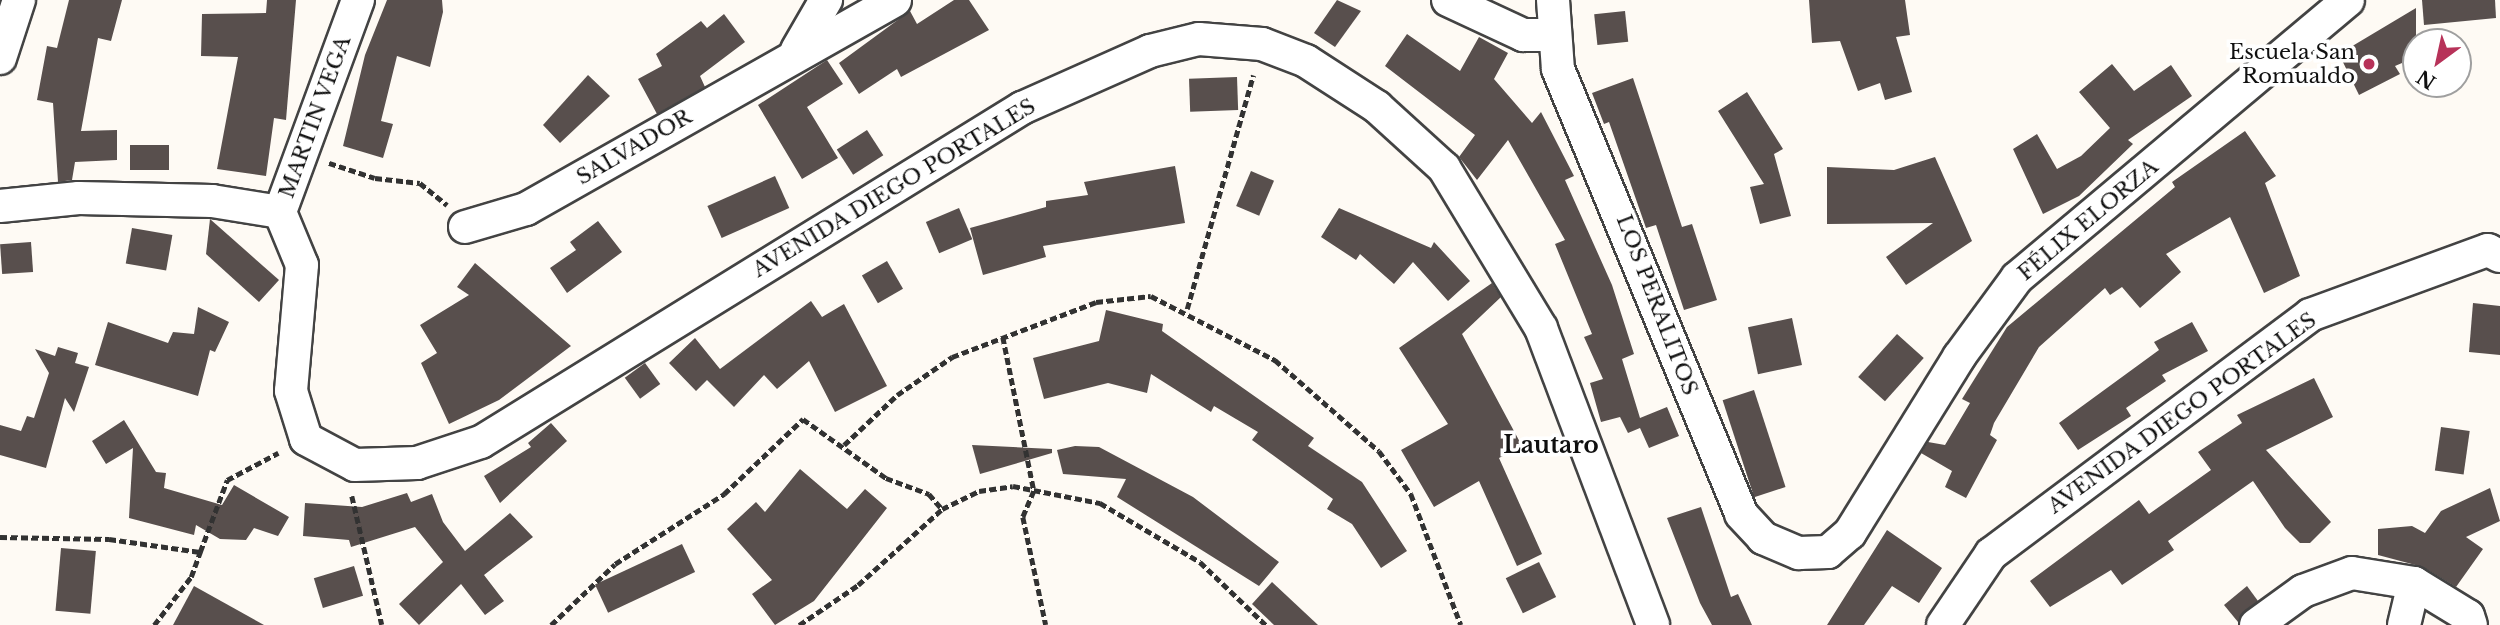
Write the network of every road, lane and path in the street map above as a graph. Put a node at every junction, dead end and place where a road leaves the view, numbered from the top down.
1 (19, 0) edge
2 (358, 0) edge
3 (827, 0) edge
4 (895, 0) edge
5 (1448, 0) edge
6 (1553, 0) edge
7 (2307, 0) edge
8 (2348, 0) edge
9 (1551, 34) junction
10 (2308, 35) junction
11 (1262, 44) junction
12 (796, 51) junction
13 (0, 58) edge
14 (302, 152) junction
15 (0, 206) edge
16 (280, 212) junction
17 (465, 228) joint
18 (2500, 256) edge
19 (1187, 309) junction
20 (1003, 336) junction
21 (306, 439) junction
22 (844, 445) junction
23 (355, 465) junction
24 (1034, 491) junction
25 (942, 509) junction
26 (0, 537) edge
27 (200, 552) junction
28 (1828, 552) joint
29 (2414, 583) junction
30 (154, 625) edge
31 (382, 625) edge
32 (551, 625) edge
33 (799, 625) edge
34 (1046, 625) edge
35 (1266, 625) edge
36 (1461, 625) edge
37 (1653, 625) edge
38 (1943, 625) edge
39 (2256, 625) edge
40 (2404, 625) edge
41 (2471, 625) edge

1 - 13 street
2 - 14 street, MARTIN VEGA
3 - 12 street, SALVADOR
4 - 12 street, SALVADOR
5 - 9 street
6 - 9 street, LOS PERALITOS
7 - 10 street
8 - 10 street, FÉLIX ELORZA
9 - 28 street, LOS PERALITOS
10 - 28 street, FÉLIX ELORZA
11 - 19 path
11 - 23 street, AVENIDA DIEGO PORTALES
11 - 37 street, AVENIDA DIEGO PORTALES
12 - 17 street, SALVADOR
14 - 16 street, MARTIN VEGA
14 - 17 path
15 - 16 street
16 - 21 street, MARTIN VEGA
18 - 38 street, AVENIDA DIEGO PORTALES
19 - 20 path
19 - 36 path
20 - 22 path
20 - 24 path
21 - 23 street, AVENIDA DIEGO PORTALES
21 - 27 path
22 - 25 path
22 - 32 path
23 - 31 path
24 - 25 path
24 - 34 path
24 - 35 path
25 - 33 path
26 - 27 path
27 - 30 path
29 - 39 street
29 - 40 street
29 - 41 street

